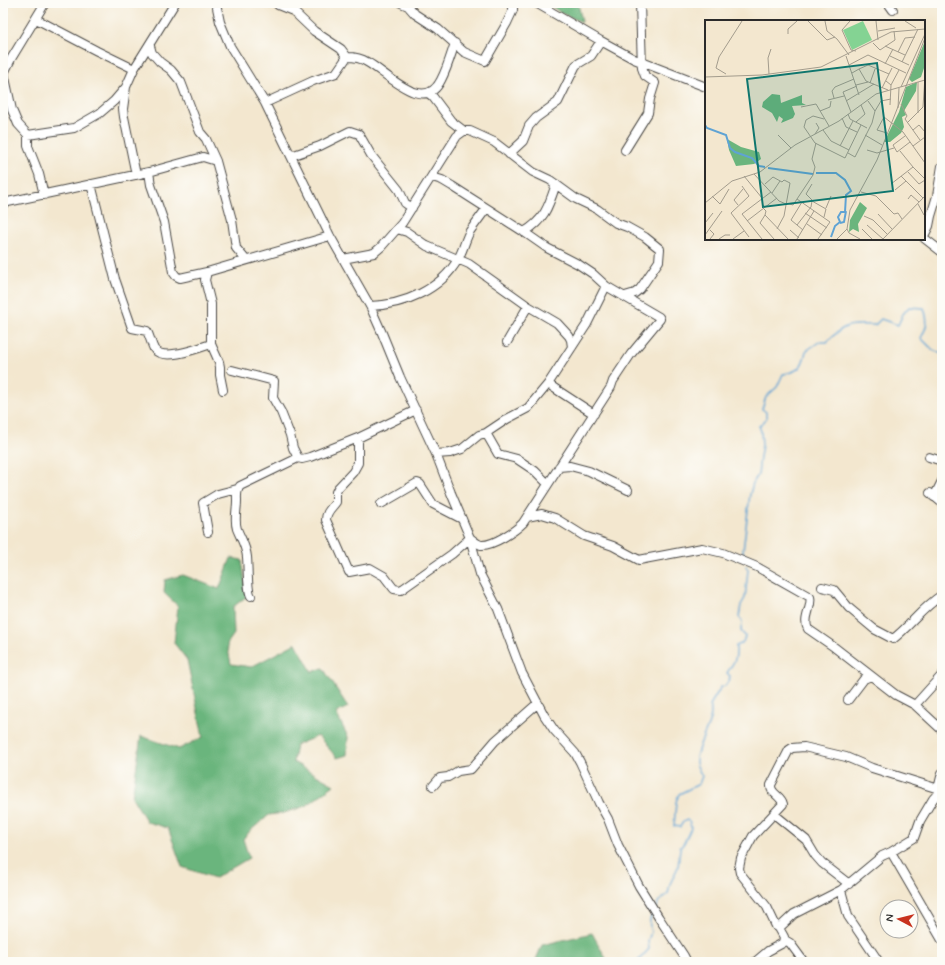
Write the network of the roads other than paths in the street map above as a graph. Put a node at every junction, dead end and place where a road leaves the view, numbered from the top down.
1 (45, 3) edge
2 (175, 3) edge
3 (216, 3) edge
4 (276, 3) edge
5 (401, 3) edge
6 (513, 3) edge
7 (536, 3) edge
8 (640, 3) edge
9 (36, 19) junction
10 (601, 42) junction
11 (454, 43) junction
12 (150, 46) junction
13 (347, 57) junction
14 (641, 62) junction
15 (134, 69) junction
16 (3, 73) edge
17 (126, 86) junction
18 (705, 87) edge
19 (428, 92) junction
20 (265, 103) junction
21 (464, 131) junction
22 (28, 135) junction
23 (625, 150) dead end
24 (509, 154) junction
25 (291, 156) junction
26 (216, 161) junction
27 (942, 166) edge
28 (149, 172) junction
29 (136, 175) junction
30 (432, 177) junction
31 (92, 184) junction
32 (556, 184) junction
33 (44, 195) junction
34 (3, 203) edge
35 (412, 208) junction
36 (486, 209) junction
37 (397, 229) junction
38 (524, 232) junction
39 (925, 235) edge
40 (330, 236) junction
41 (925, 238) edge
42 (942, 252) edge
43 (343, 258) junction
44 (246, 260) junction
45 (458, 260) junction
46 (207, 272) junction
47 (606, 286) junction
48 (625, 296) junction
49 (370, 306) junction
50 (528, 306) junction
51 (507, 342) dead end
52 (211, 344) junction
53 (572, 348) junction
54 (232, 370) dead end
55 (548, 384) junction
56 (223, 390) dead end
57 (416, 410) junction
58 (594, 414) junction
59 (486, 433) junction
60 (358, 438) junction
61 (436, 454) junction
62 (929, 457) dead end
63 (298, 458) junction
64 (942, 461) edge
65 (559, 467) junction
66 (942, 481) edge
67 (548, 484) junction
68 (237, 489) junction
69 (628, 490) dead end
70 (942, 503) edge
71 (381, 504) dead end
72 (527, 517) junction
73 (462, 519) junction
74 (208, 532) dead end
75 (470, 538) junction
76 (822, 587) dead end
77 (942, 595) edge
78 (251, 596) dead end
79 (871, 676) junction
80 (942, 676) edge
81 (848, 700) dead end
82 (538, 703) junction
83 (915, 705) junction
84 (942, 730) edge
85 (942, 773) edge
86 (433, 786) dead end
87 (940, 790) edge
88 (774, 814) junction
89 (891, 852) junction
90 (850, 884) junction
91 (841, 890) junction
92 (779, 928) junction
93 (784, 940) junction
94 (942, 940) edge
95 (687, 962) edge
96 (755, 962) edge
97 (804, 962) edge
98 (878, 962) edge

1 - 9 street
2 - 12 street
3 - 20 street
4 - 13 street
5 - 11 street
6 - 11 street
7 - 10 street
8 - 14 street
9 - 15 street
9 - 16 street
10 - 14 street
10 - 24 street
11 - 19 street
12 - 15 street
12 - 26 street
13 - 19 street
13 - 20 street
14 - 18 street
14 - 23 street
15 - 17 street
16 - 22 street
17 - 22 street
17 - 29 street
19 - 21 street
20 - 25 street
21 - 24 street
21 - 30 street
22 - 33 street
24 - 32 street
25 - 35 street
25 - 40 street
26 - 28 street
26 - 44 street
27 - 39 street
28 - 29 street
28 - 46 street
29 - 31 street
30 - 35 street
30 - 36 street
31 - 33 street
31 - 52 street
32 - 38 street
32 - 48 street
33 - 34 street
35 - 37 street
36 - 38 street
36 - 45 street
37 - 43 street
37 - 45 street
38 - 47 street
40 - 43 street
40 - 44 street
41 - 42 street
43 - 49 street
44 - 46 street
45 - 49 street
45 - 50 street
46 - 52 street
47 - 48 street
47 - 53 street
48 - 58 street
49 - 57 street
50 - 51 street
50 - 53 street
52 - 56 street
53 - 55 street
54 - 63 street
55 - 58 street
55 - 59 street
57 - 60 street
57 - 61 street
58 - 65 street
59 - 61 street
59 - 67 street
60 - 63 street
60 - 75 street
61 - 73 street
62 - 64 street
63 - 68 street
65 - 67 street
65 - 69 street
66 - 70 street
67 - 72 street
68 - 74 street
68 - 78 street
71 - 73 street
72 - 75 street
72 - 79 street
73 - 75 street
75 - 82 street
76 - 77 street
79 - 81 street
79 - 83 street
80 - 83 street
82 - 86 street
82 - 95 street
83 - 84 street
85 - 87 street
87 - 88 street
87 - 89 street
88 - 90 street
88 - 92 street
89 - 90 street
89 - 94 street
90 - 91 street
91 - 92 street
91 - 98 street
92 - 93 street
93 - 96 street
93 - 97 street

